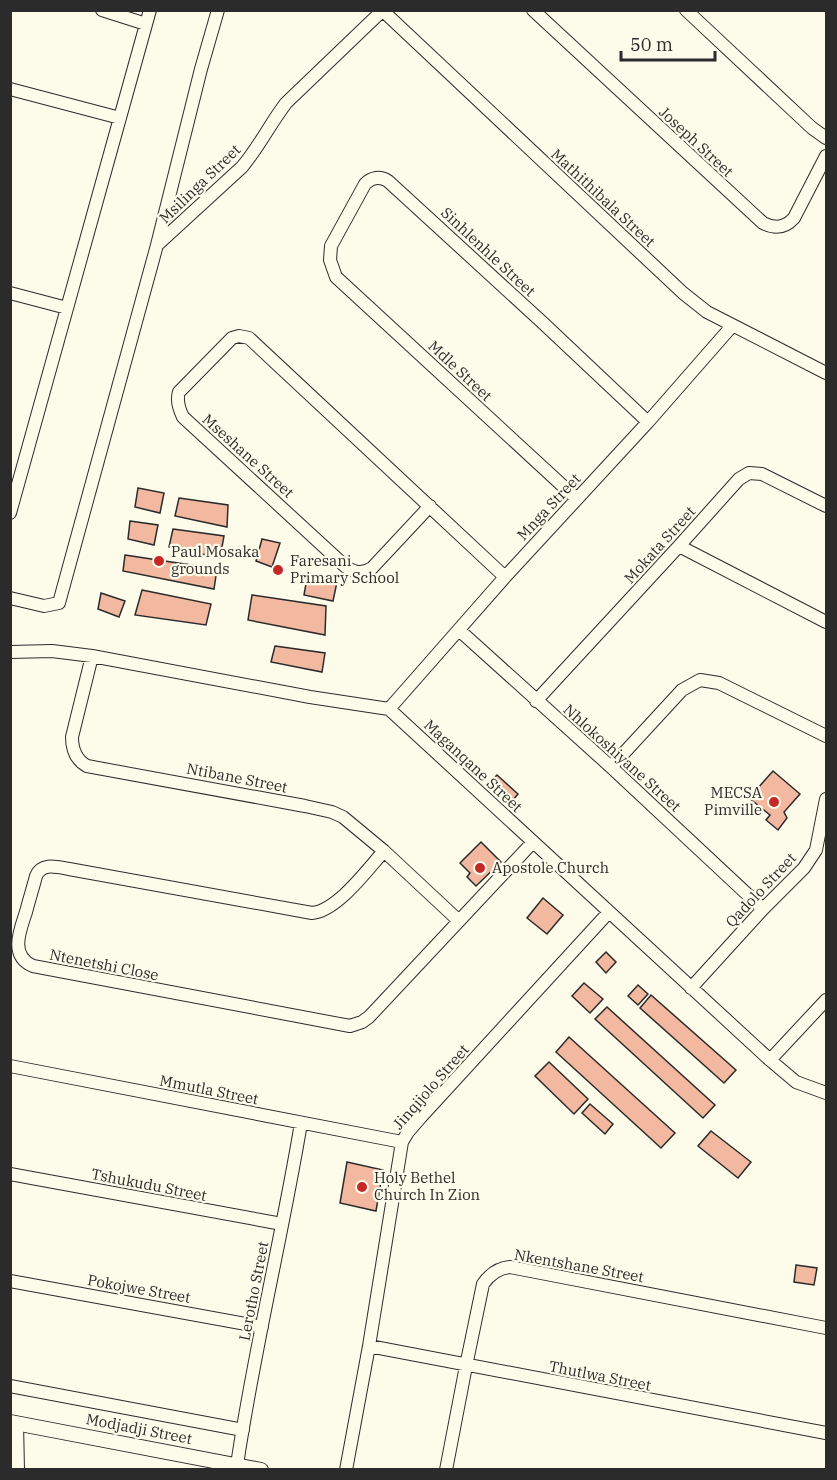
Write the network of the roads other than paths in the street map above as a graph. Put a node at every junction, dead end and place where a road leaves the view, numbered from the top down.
1 (102, 10) edge
2 (150, 10) edge
3 (218, 10) edge
4 (686, 10) edge
5 (382, 11) edge
6 (537, 12) edge
7 (146, 24) junction
8 (10, 89) edge
9 (120, 118) junction
10 (826, 138) edge
11 (826, 156) edge
12 (157, 245) junction
13 (330, 260) joint
14 (10, 293) edge
15 (67, 308) junction
16 (732, 326) junction
17 (826, 373) edge
18 (648, 422) junction
19 (12, 497) edge
20 (577, 498) junction
21 (430, 506) junction
22 (826, 506) edge
23 (10, 513) edge
24 (679, 546) junction
25 (505, 577) junction
26 (10, 598) edge
27 (826, 622) edge
28 (459, 630) junction
29 (10, 652) edge
30 (92, 656) junction
31 (536, 701) junction
32 (389, 709) junction
33 (826, 736) edge
34 (611, 767) junction
35 (826, 799) edge
36 (533, 842) junction
37 (384, 851) junction
38 (763, 909) junction
39 (609, 912) junction
40 (459, 921) junction
41 (691, 988) junction
42 (826, 1000) edge
43 (770, 1060) junction
44 (10, 1066) edge
45 (826, 1093) edge
46 (301, 1123) junction
47 (402, 1142) junction
48 (10, 1174) edge
49 (282, 1224) junction
50 (10, 1281) edge
51 (262, 1327) junction
52 (826, 1328) edge
53 (369, 1346) junction
54 (466, 1366) junction
55 (10, 1386) edge
56 (14, 1422) edge
57 (243, 1430) junction
58 (826, 1433) edge
59 (237, 1465) junction
60 (448, 1469) edge
61 (18, 1470) edge
62 (261, 1470) edge
63 (346, 1470) edge

1 - 7 street
2 - 7 street
3 - 12 street
4 - 10 street
5 - 12 street, Msilinga Street
5 - 16 street, Mathithibala Street
6 - 11 street, Joseph Street
7 - 9 street
8 - 9 street
9 - 15 street
12 - 26 street
13 - 18 street, Sinhlenhle Street
13 - 20 street, Mdle Street
14 - 15 street
15 - 19 street
16 - 17 street, Mathithibala Street
16 - 18 street, Mnga Street
18 - 20 street, Mnga Street
19 - 23 street
20 - 25 street, Mnga Street
21 - 21 street, Mseshane Street
21 - 25 street, Mseshane Street
22 - 24 street, Mokata Street
24 - 27 street
24 - 31 street, Mokata Street
25 - 28 street, Mnga Street
28 - 31 street, Nhlokoshiyane Street
28 - 32 street, Mnga Street
29 - 30 street
30 - 32 street
30 - 37 street, Ntibane Street
31 - 34 street, Nhlokoshiyane Street
32 - 36 street, Maganqane Street
33 - 34 street
34 - 38 street, Nhlokoshiyane Street
35 - 38 street, Qadolo Street
36 - 39 street, Maganqane Street
36 - 40 street, Ntenetshi Close
37 - 40 street, Ntibane Street
37 - 40 street, Ntenetshi Close
38 - 41 street, Qadolo Street
39 - 41 street, Maganqane Street
39 - 47 street, Jinqijolo Street
41 - 43 street, Maganqane Street
42 - 43 street
43 - 45 street, Maganqane Street
44 - 46 street, Mmutla Street
46 - 47 street, Mmutla Street
46 - 49 street, Lerotho Street
47 - 53 street, Jinqijolo Street
48 - 49 street, Tshukudu Street
49 - 51 street, Lerotho Street
50 - 51 street, Pokojwe Street
51 - 57 street, Lerotho Street
52 - 54 street, Nkentshane Street
53 - 54 street, Thutlwa Street
53 - 63 street, Jinqijolo Street
54 - 58 street, Thutlwa Street
54 - 60 street, Nkentshane Street
55 - 57 street
56 - 59 street, Modjadji Street
56 - 61 street
57 - 59 street, Lerotho Street
59 - 62 street, Modjadji Street

